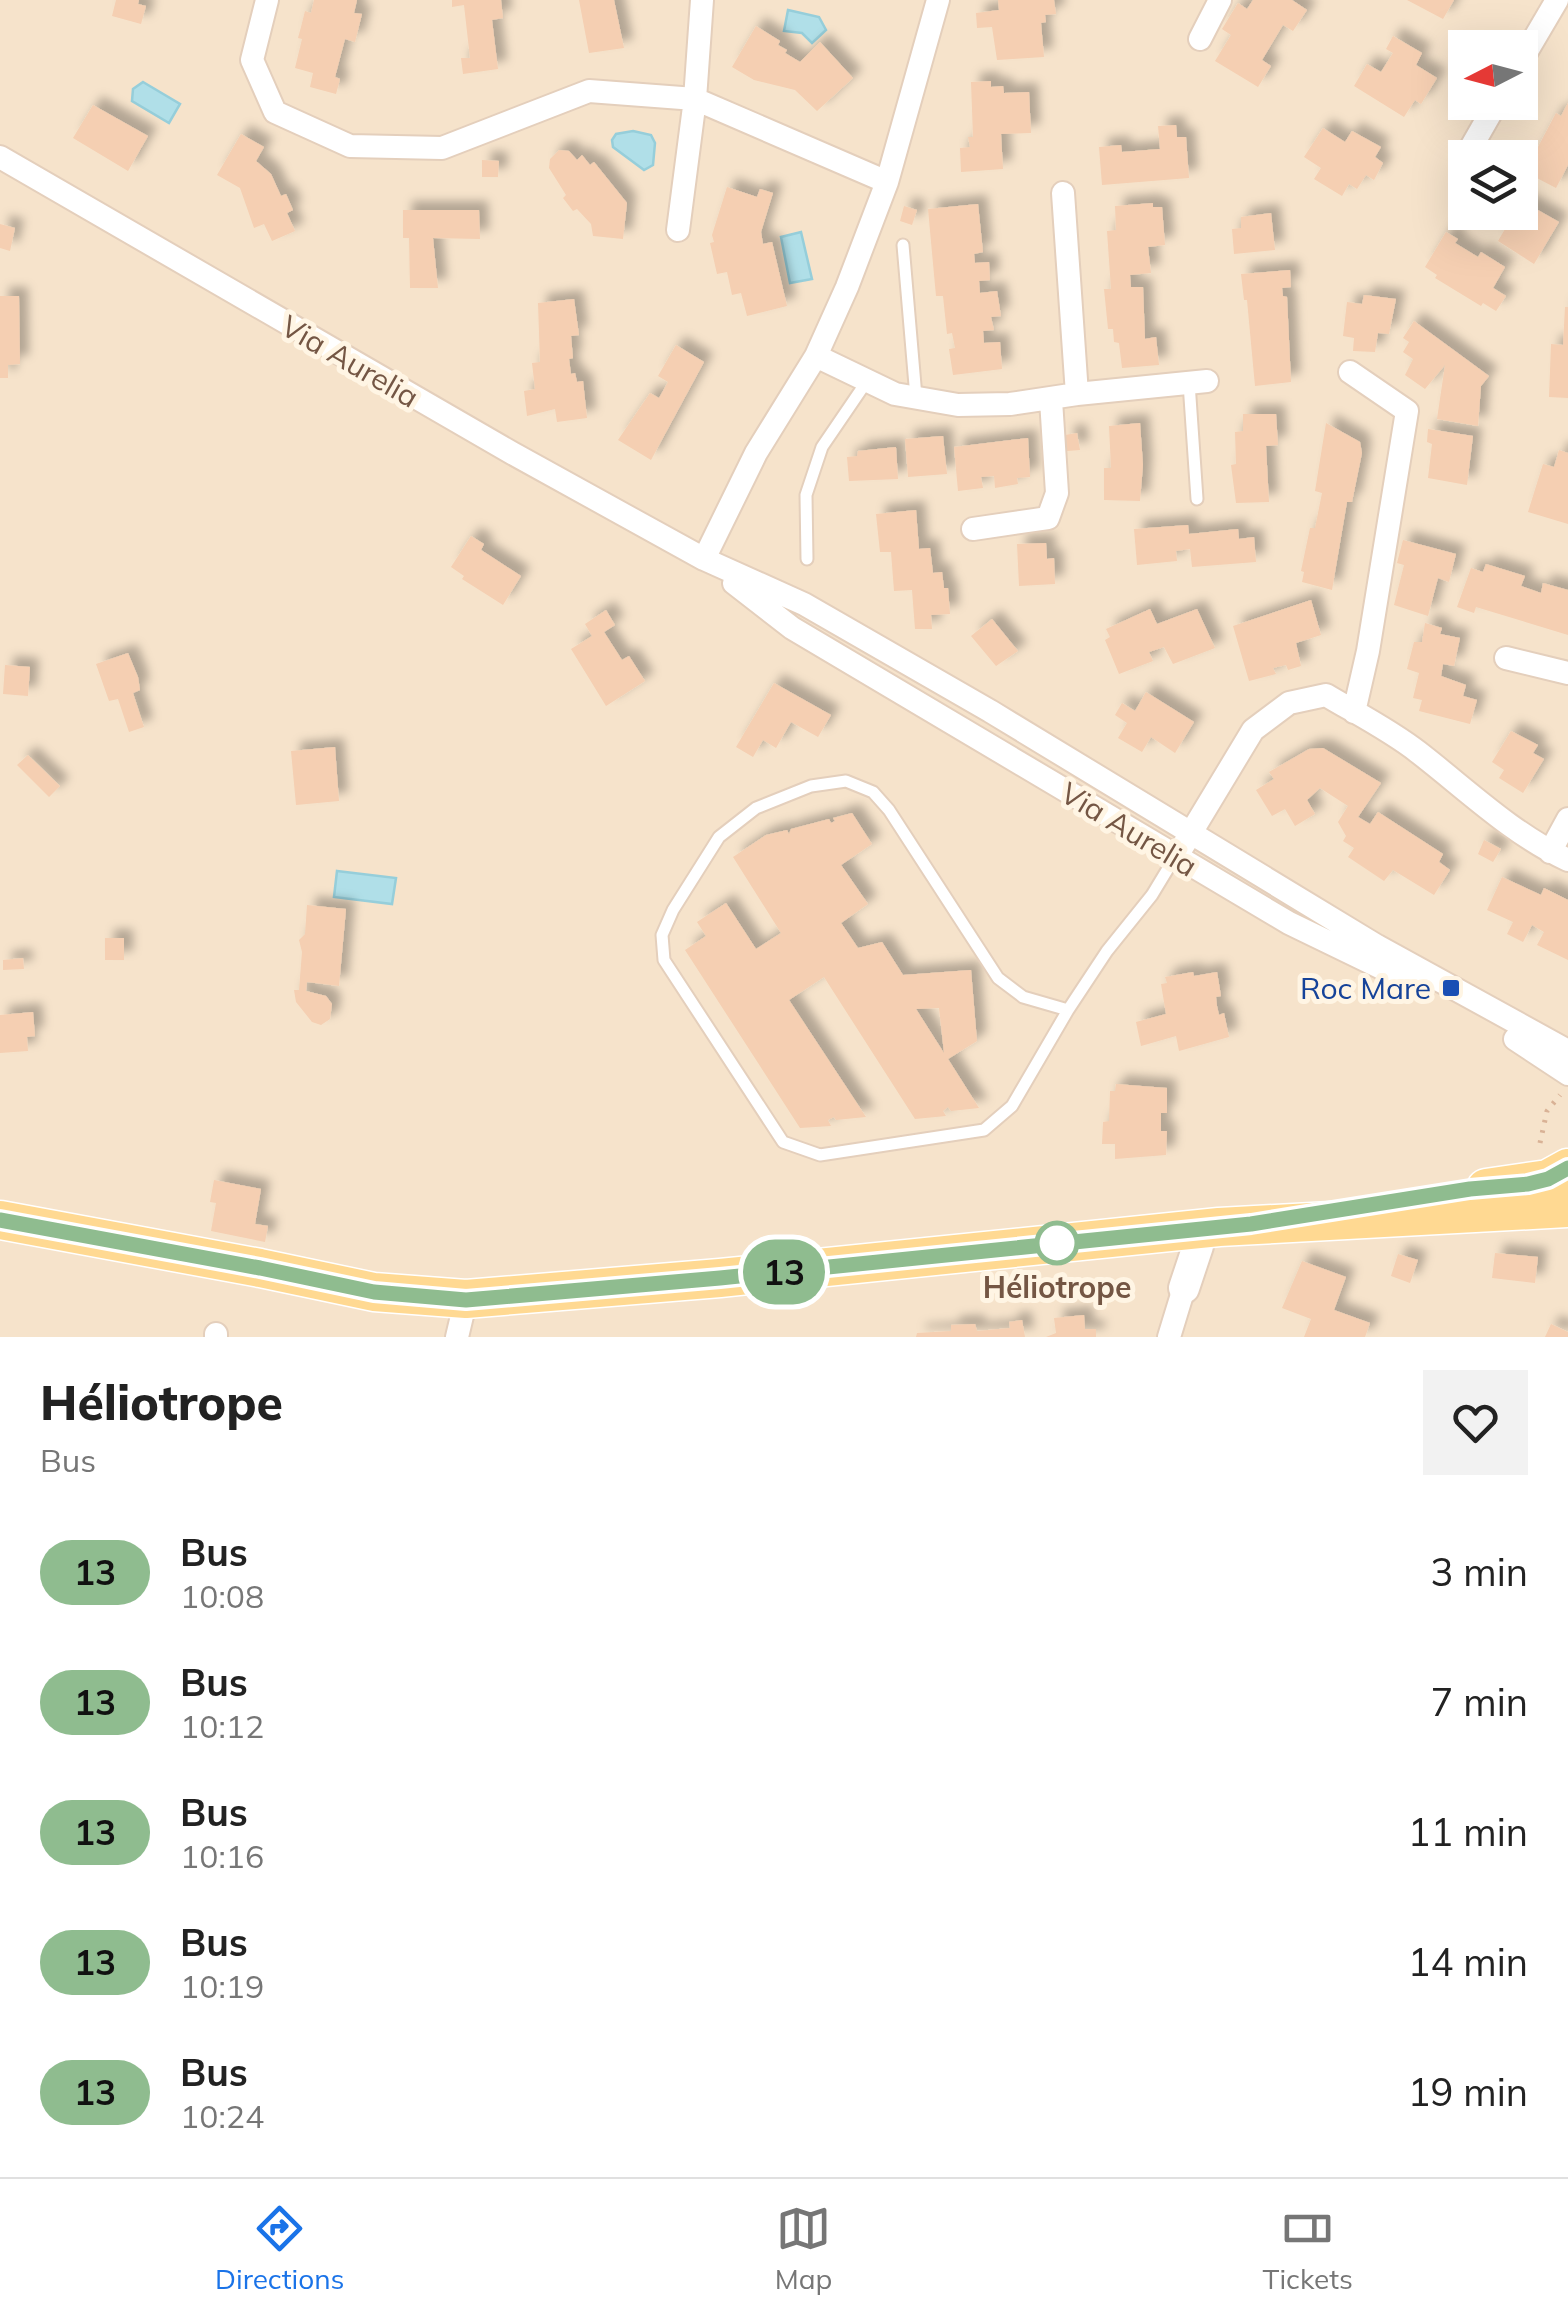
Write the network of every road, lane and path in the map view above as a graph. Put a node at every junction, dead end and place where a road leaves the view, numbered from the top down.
1 (267, 0) edge
2 (702, 0) edge
3 (938, 0) edge
4 (1220, 0) edge
5 (1557, 0) edge
6 (1538, 32) edge
7 (1200, 39) dead end
8 (695, 100) junction
9 (0, 156) edge
10 (887, 182) junction
11 (1063, 193) dead end
12 (678, 230) dead end
13 (903, 246) dead end
14 (816, 356) junction
15 (1350, 372) dead end
16 (868, 381) junction
17 (1198, 382) joint
18 (1077, 394) junction
19 (916, 398) junction
20 (1050, 400) junction
21 (1197, 499) dead end
22 (973, 529) dead end
23 (807, 558) dead end
24 (704, 559) junction
25 (1506, 658) dead end
26 (1568, 673) edge
27 (1354, 712) junction
28 (1568, 819) edge
29 (1191, 834) junction
30 (1175, 856) junction
31 (1559, 856) edge
32 (1068, 1010) junction
33 (1568, 1051) edge
34 (1568, 1074) edge
35 (1568, 1168) edge
36 (1568, 1208) edge
37 (0, 1220) edge
38 (1251, 1224) junction
39 (1197, 1229) junction
40 (1184, 1288) joint
41 (466, 1300) junction
42 (458, 1337) edge
43 (1169, 1337) edge

1 - 8 street
2 - 8 street
3 - 10 street
4 - 7 street
5 - 6 street
8 - 10 street
8 - 12 street
9 - 24 street, Via Aurelia
10 - 14 street
11 - 18 street
13 - 19 lane
14 - 16 street
14 - 24 street
15 - 27 street
16 - 19 street
16 - 23 lane
17 - 18 street
17 - 21 lane
18 - 20 street
19 - 20 street
20 - 22 street
24 - 29 street, Via Aurelia
24 - 30 street, Via Aurelia
25 - 26 street
27 - 29 street
27 - 31 street
28 - 31 street
29 - 30 street
29 - 33 street, Via Aurelia
30 - 32 lane
30 - 34 street, Via Aurelia
32 - 32 lane
35 - 38 main road
36 - 38 main road
37 - 41 main road
38 - 39 main road
39 - 40 street
39 - 41 main road
40 - 43 street
41 - 42 street

